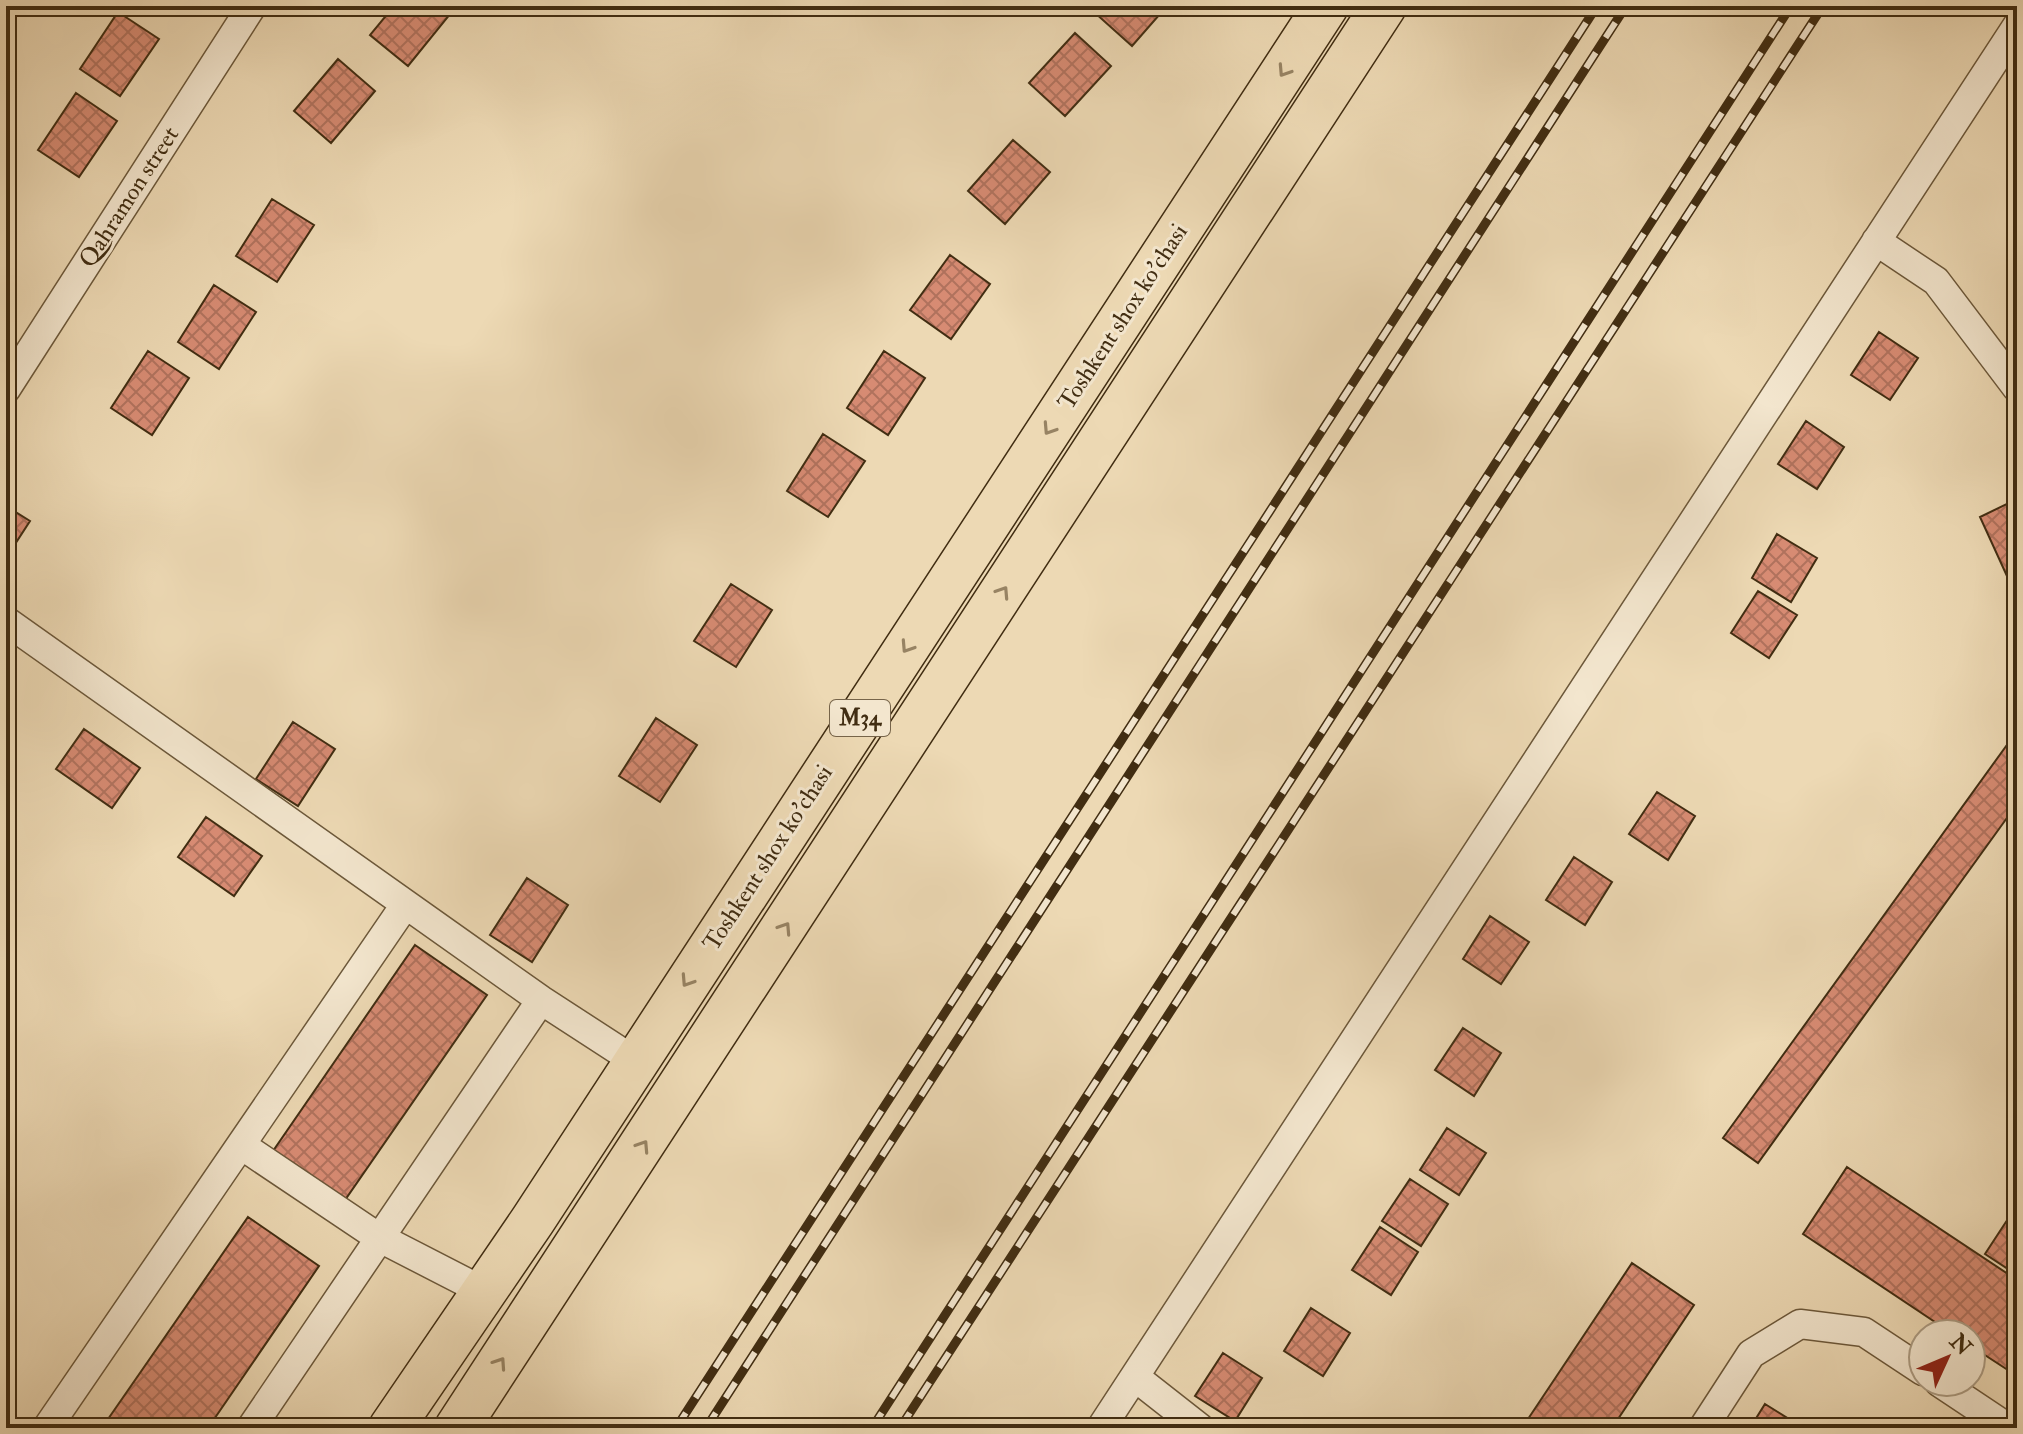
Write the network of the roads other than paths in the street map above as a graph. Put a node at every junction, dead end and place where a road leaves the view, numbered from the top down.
1 (252, 6) edge
2 (1326, 6) edge
3 (1384, 6) edge
4 (2017, 26) edge
5 (1876, 241) junction
6 (2017, 388) edge
7 (6, 389) edge
8 (6, 621) edge
9 (405, 905) junction
10 (541, 1000) junction
11 (635, 1061) junction
12 (241, 1145) junction
13 (533, 1220) junction
14 (378, 1237) junction
15 (575, 1250) junction
16 (483, 1291) junction
17 (1907, 1360) edge
18 (1135, 1377) junction
19 (1963, 1398) edge
20 (47, 1428) edge
21 (251, 1428) edge
22 (391, 1428) edge
23 (457, 1428) edge
24 (1101, 1428) edge
25 (1200, 1428) edge
26 (1703, 1428) edge
27 (2008, 1428) edge

1 - 7 street, Qahramon street
2 -> 11 highway, Toshkent shox ko'chasi / M34
15 -> 3 highway, Toshkent shox ko'chasi / M34
4 - 5 street
5 - 6 street
5 - 18 street
8 - 9 street
9 - 10 street
9 - 12 street
10 - 11 street
10 - 14 street
11 - 13 highway, Toshkent shox ko'chasi / M34
12 - 14 street
12 - 20 street
13 - 15 highway
13 - 16 highway, Toshkent shox ko'chasi / M34
14 - 16 street
14 - 21 street
23 -> 15 highway, Toshkent shox ko'chasi / M34
16 - 22 highway, Toshkent shox ko'chasi / M34
17 - 26 street
18 - 24 street
18 - 25 street
19 - 27 street

